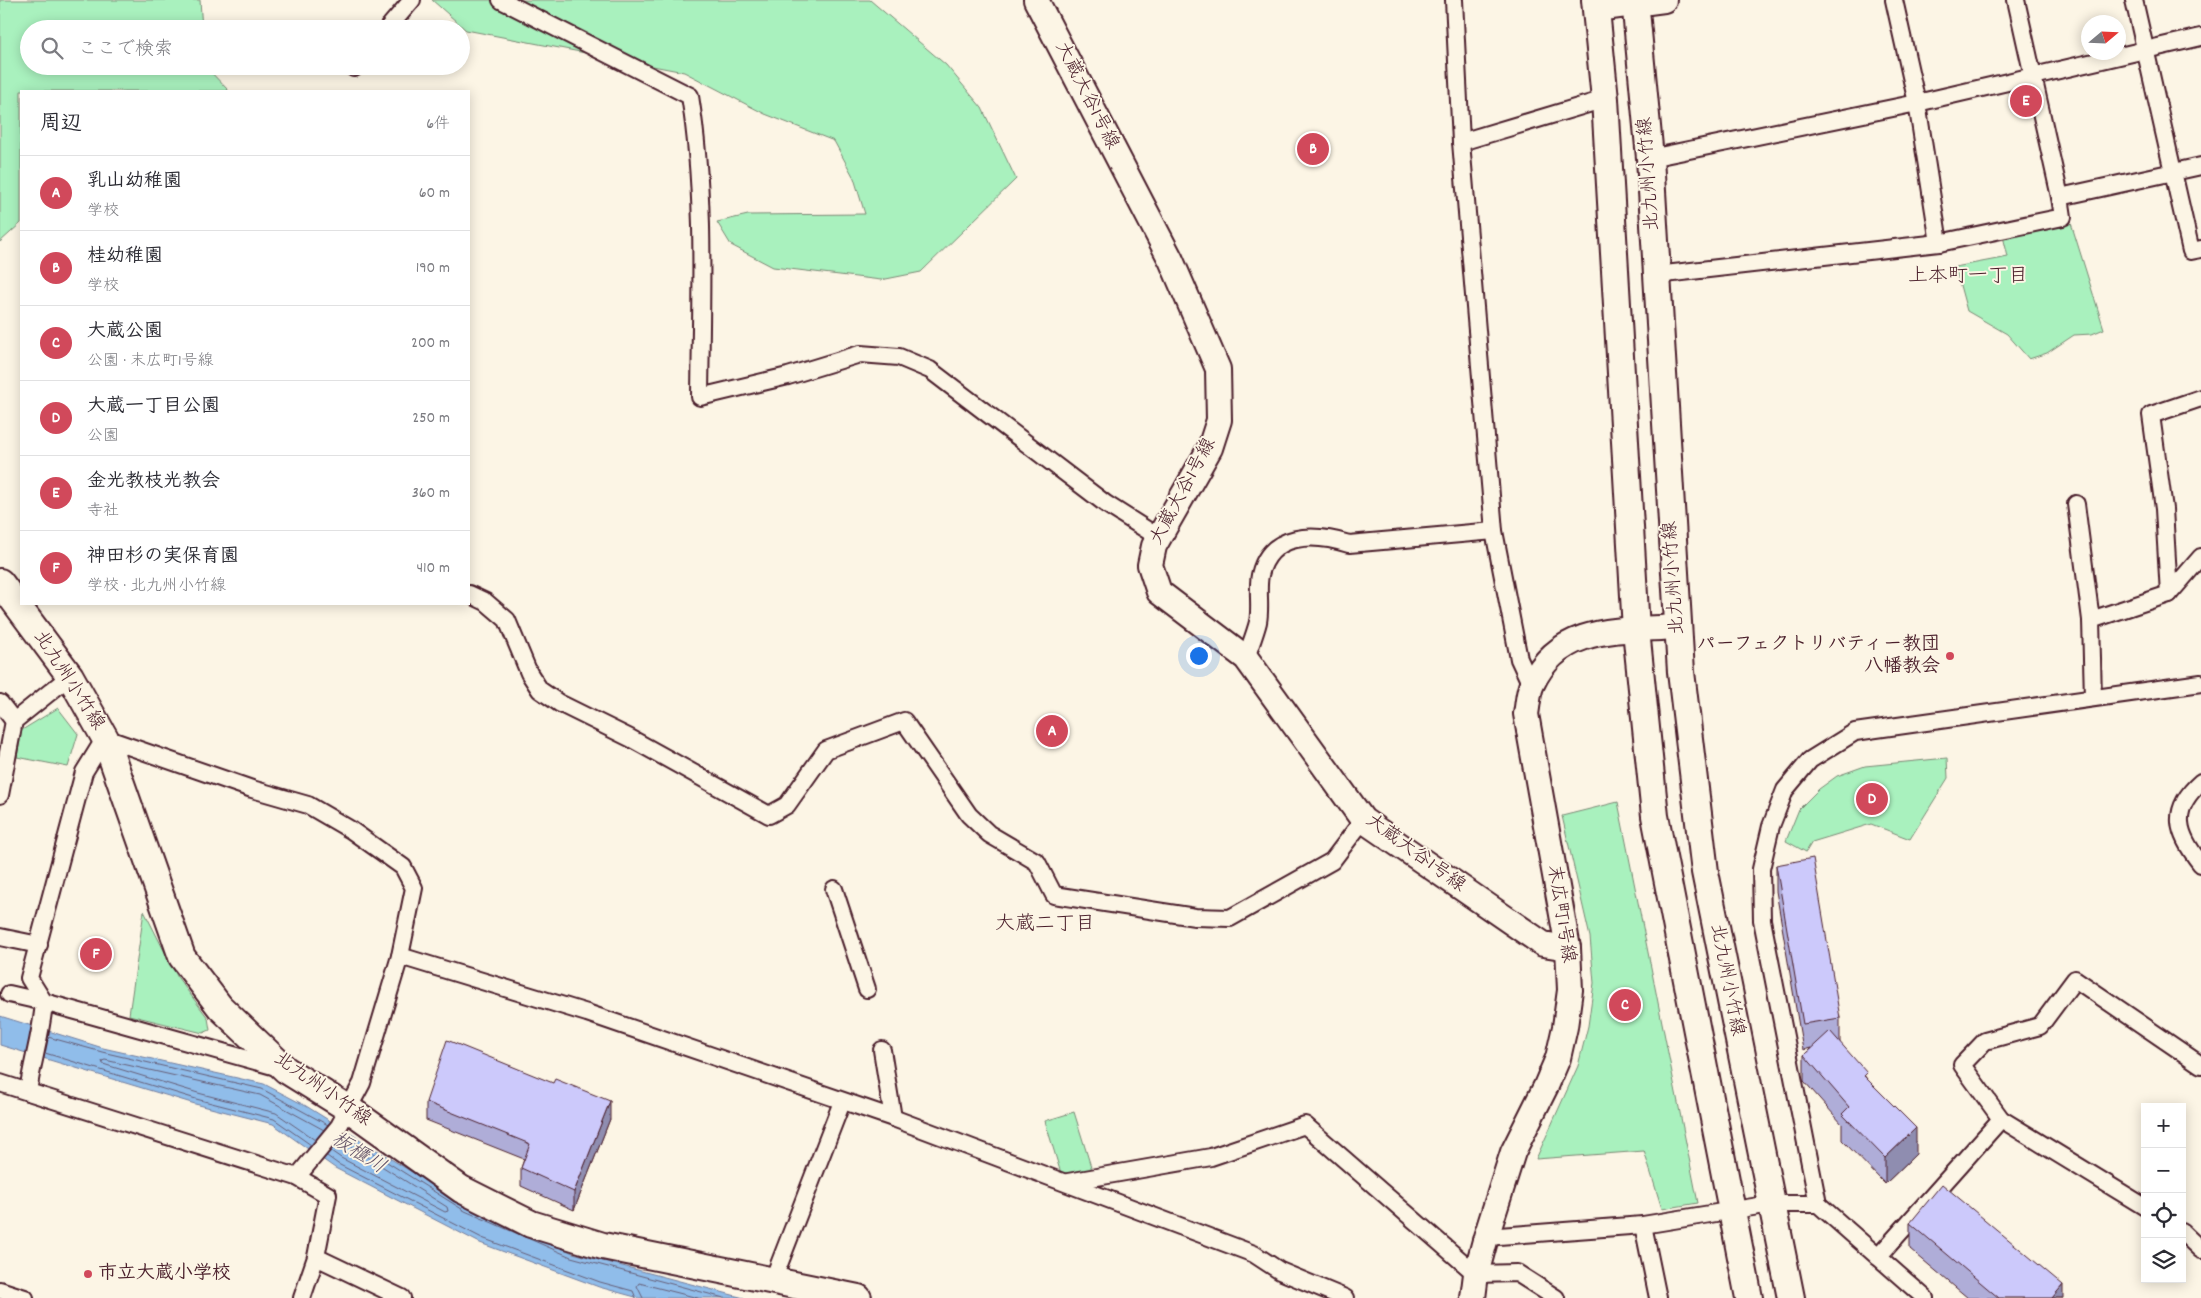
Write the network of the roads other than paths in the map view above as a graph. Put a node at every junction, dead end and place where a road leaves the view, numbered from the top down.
1 (412, 0) edge
2 (501, 0) edge
3 (1036, 0) edge
4 (1454, 0) edge
5 (1664, 0) edge
6 (1894, 0) edge
7 (2016, 0) edge
8 (2134, 0) edge
9 (1635, 2) edge
10 (1595, 5) edge
11 (395, 20) edge
12 (2201, 37) edge
13 (2146, 49) junction
14 (2032, 77) junction
15 (1605, 99) junction
16 (1917, 103) junction
17 (1462, 142) junction
18 (1650, 158) junction
19 (2201, 166) edge
20 (2172, 172) junction
21 (2060, 197) junction
22 (1939, 243) junction
23 (2201, 249) edge
24 (1656, 275) junction
25 (2201, 398) edge
26 (2076, 504) dead end
27 (1494, 531) junction
28 (1158, 537) junction
29 (2201, 557) edge
30 (0, 582) edge
31 (470, 594) edge
32 (2168, 594) junction
33 (2091, 620) junction
34 (1678, 627) junction
35 (1636, 630) junction
36 (1246, 658) junction
37 (70, 676) junction
38 (2201, 683) edge
39 (1531, 686) junction
40 (2092, 698) junction
41 (0, 703) edge
42 (14, 721) junction
43 (105, 738) junction
44 (2201, 782) edge
45 (0, 796) edge
46 (1363, 820) junction
47 (2201, 864) edge
48 (834, 889) dead end
49 (0, 937) edge
50 (38, 945) junction
51 (1568, 948) junction
52 (400, 956) junction
53 (867, 989) dead end
54 (9, 994) dead end
55 (44, 1008) junction
56 (882, 1050) dead end
57 (2201, 1065) edge
58 (286, 1070) junction
59 (0, 1083) edge
60 (28, 1092) junction
61 (842, 1102) junction
62 (344, 1118) junction
63 (893, 1118) junction
64 (2001, 1119) junction
65 (296, 1177) junction
66 (1068, 1182) junction
67 (1771, 1204) junction
68 (1818, 1204) junction
69 (2141, 1205) edge
70 (1732, 1211) junction
71 (1643, 1225) junction
72 (2186, 1236) edge
73 (1486, 1237) junction
74 (2201, 1250) edge
75 (316, 1257) junction
76 (1878, 1257) junction
77 (1476, 1274) junction
78 (772, 1280) junction
79 (0, 1290) edge
80 (25, 1298) edge
81 (302, 1298) edge
82 (402, 1298) edge
83 (858, 1298) edge
84 (1345, 1298) edge
85 (1473, 1298) edge
86 (1556, 1298) edge
87 (1658, 1298) edge
88 (1749, 1298) edge
89 (1791, 1298) edge
90 (1925, 1298) edge

1 - 11 street
2 - 28 street
3 - 28 street, 大蔵大谷1号線
4 - 17 street
5 - 9 street
6 - 16 street
7 - 14 street
8 - 13 street
9 - 10 street
9 - 18 main road, 北九州小竹線
10 - 15 main road, 北九州小竹線
12 - 13 street
13 - 14 street
13 - 20 street
14 - 16 street
14 - 21 street
15 - 17 street
15 - 35 main road, 北九州小竹線
16 - 18 street
16 - 22 street
17 - 27 street
18 - 24 main road, 北九州小竹線
19 - 20 street
20 - 21 street
20 - 23 street
21 - 22 street
22 - 24 street
24 - 34 main road, 北九州小竹線
25 - 32 street
26 - 33 street
27 - 36 street
27 - 39 street
28 - 36 street, 大蔵大谷1号線
29 - 32 street
30 - 37 main road, 北九州小竹線
31 - 46 street
32 - 33 street
33 - 40 street
34 - 35 street, 末広町1号線
34 - 67 main road, 北九州小竹線
35 - 39 street, 末広町1号線
35 - 70 main road, 北九州小竹線
36 - 46 street, 大蔵大谷1号線
37 - 42 street
37 - 43 main road, 北九州小竹線
38 - 40 street
39 - 51 street, 末広町1号線
40 - 68 street
41 - 42 street
42 - 45 street
43 - 50 street
43 - 52 street
43 - 58 main road, 北九州小竹線
44 - 47 street
46 - 51 street, 大蔵大谷1号線
48 - 53 street
49 - 50 street
50 - 55 street
51 - 73 street, 末広町1号線
52 - 61 street
52 - 62 street
54 - 55 street
55 - 58 street
55 - 60 street
56 - 63 street
57 - 64 street
58 - 62 main road, 北九州小竹線
59 - 60 street
60 - 65 street
61 - 63 street
61 - 78 street
62 - 65 street
62 - 78 main road, 北九州小竹線
63 - 66 street
64 - 69 street
64 - 76 street
65 - 75 street
66 - 77 street
66 - 84 street
67 - 68 street
67 - 70 street
67 - 89 main road, 北九州小竹線
68 - 76 street
70 - 71 street
70 - 88 main road, 北九州小竹線
71 - 73 street
71 - 87 street
72 - 74 street
73 - 77 street, 末広町1号線
75 - 81 street
75 - 82 street
76 - 90 street
77 - 85 street, 末広町1号線
77 - 86 street
78 - 83 main road, 北九州小竹線
79 - 80 street

